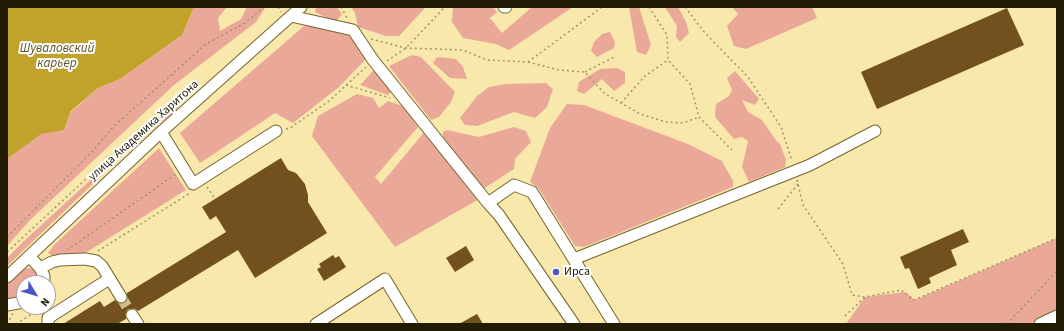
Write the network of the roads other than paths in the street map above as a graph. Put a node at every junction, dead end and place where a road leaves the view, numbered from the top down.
1 (301, 7) edge
2 (292, 16) junction
3 (276, 131) road end
4 (160, 132) junction
5 (874, 132) dead end
6 (488, 203) junction
7 (29, 256) junction
8 (574, 259) junction
9 (40, 268) junction
10 (44, 275) edge
11 (7, 277) edge
12 (109, 279) junction
13 (121, 297) tunnel mouth
14 (1057, 316) edge
15 (48, 324) edge
16 (316, 324) edge
17 (412, 324) edge
18 (574, 324) edge
19 (614, 324) edge
20 (1040, 324) edge

1 - 2 street, улица Академика Харитона
2 - 4 street, улица Академика Харитона
2 - 6 street
3 - 4 street
4 - 7 street, улица Академика Харитона
5 - 8 street
6 - 8 street
6 - 18 street
7 - 9 street
7 - 11 street, улица Академика Харитона
8 - 19 street
9 - 10 street
9 - 12 street
12 - 13 street
12 - 15 street
14 - 20 street
16 - 17 street

